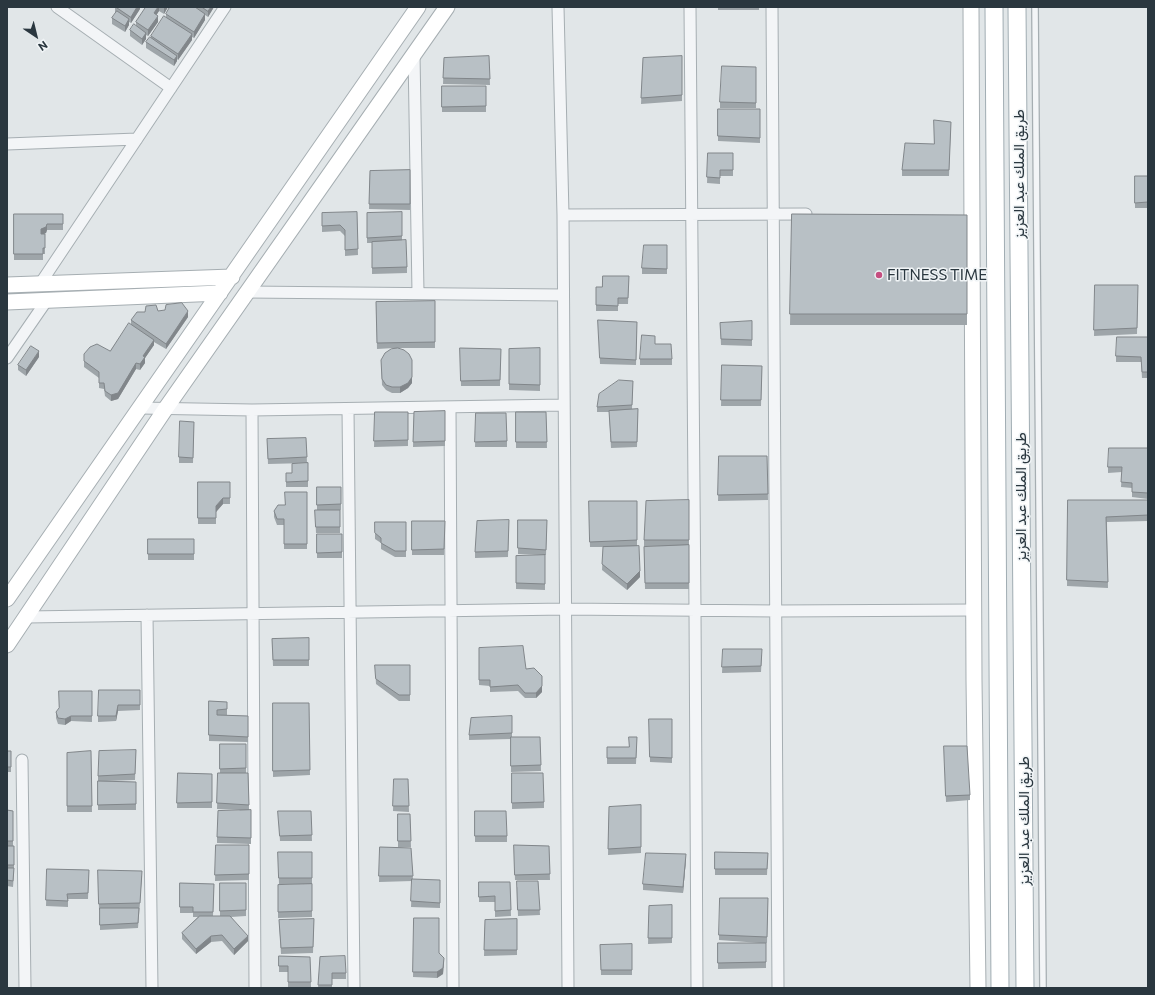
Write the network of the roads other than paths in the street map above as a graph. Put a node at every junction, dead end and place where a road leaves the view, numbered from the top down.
1 (57, 7) edge
2 (225, 7) edge
3 (418, 7) edge
4 (448, 7) edge
5 (558, 7) edge
6 (690, 7) edge
7 (772, 7) edge
8 (971, 7) edge
9 (994, 7) edge
10 (1017, 7) edge
11 (1036, 7) edge
12 (414, 54) junction
13 (171, 88) junction
14 (137, 139) junction
15 (7, 144) edge
16 (691, 214) junction
17 (773, 214) junction
18 (821, 214) edge
19 (563, 215) junction
20 (232, 277) junction
21 (40, 284) junction
22 (7, 285) edge
23 (247, 292) junction
24 (220, 293) junction
25 (418, 294) junction
26 (563, 295) junction
27 (48, 300) junction
28 (7, 302) edge
29 (7, 358) edge
30 (564, 406) junction
31 (450, 407) junction
32 (140, 408) junction
33 (166, 408) junction
34 (348, 409) junction
35 (252, 410) junction
36 (7, 599) edge
37 (565, 609) junction
38 (695, 610) junction
39 (974, 610) junction
40 (452, 611) junction
41 (776, 611) junction
42 (350, 612) junction
43 (254, 614) junction
44 (147, 615) junction
45 (27, 617) junction
46 (7, 645) edge
47 (22, 760) dead end
48 (25, 988) edge
49 (152, 988) edge
50 (255, 988) edge
51 (354, 988) edge
52 (453, 988) edge
53 (568, 988) edge
54 (697, 988) edge
55 (778, 988) edge
56 (978, 988) edge
57 (1000, 988) edge
58 (1025, 988) edge
59 (1043, 988) edge

1 - 13 street
2 - 13 street
3 - 20 street
4 - 12 street
5 - 19 street
6 - 16 street
7 - 17 street
8 - 39 street
9 - 57 main road, طريق الملك عبد العزيز
10 - 58 main road, طريق الملك عبد العزيز
11 - 59 lane
12 - 23 street
12 - 25 street
13 - 14 street
14 - 15 street
14 - 21 street
16 - 17 street
16 - 19 street
16 - 38 street
17 - 18 street
17 - 41 street
19 - 26 street
20 - 21 street
20 - 24 street
21 - 22 street
23 - 25 street
23 - 33 street
24 - 27 street
24 - 32 street
25 - 26 street
26 - 30 street
27 - 28 street
27 - 29 street
30 - 31 street
30 - 37 street
31 - 34 street
31 - 40 street
32 - 33 street
32 - 36 street
33 - 35 street
33 - 45 street
34 - 35 street
34 - 42 street
35 - 43 street
37 - 38 street
37 - 40 street
37 - 53 street
38 - 41 street
38 - 54 street
39 - 41 street
39 - 56 street
40 - 42 street
40 - 52 street
41 - 55 street
42 - 43 street
42 - 51 street
43 - 44 street
43 - 50 street
44 - 45 street
44 - 49 street
45 - 46 street
47 - 48 street

